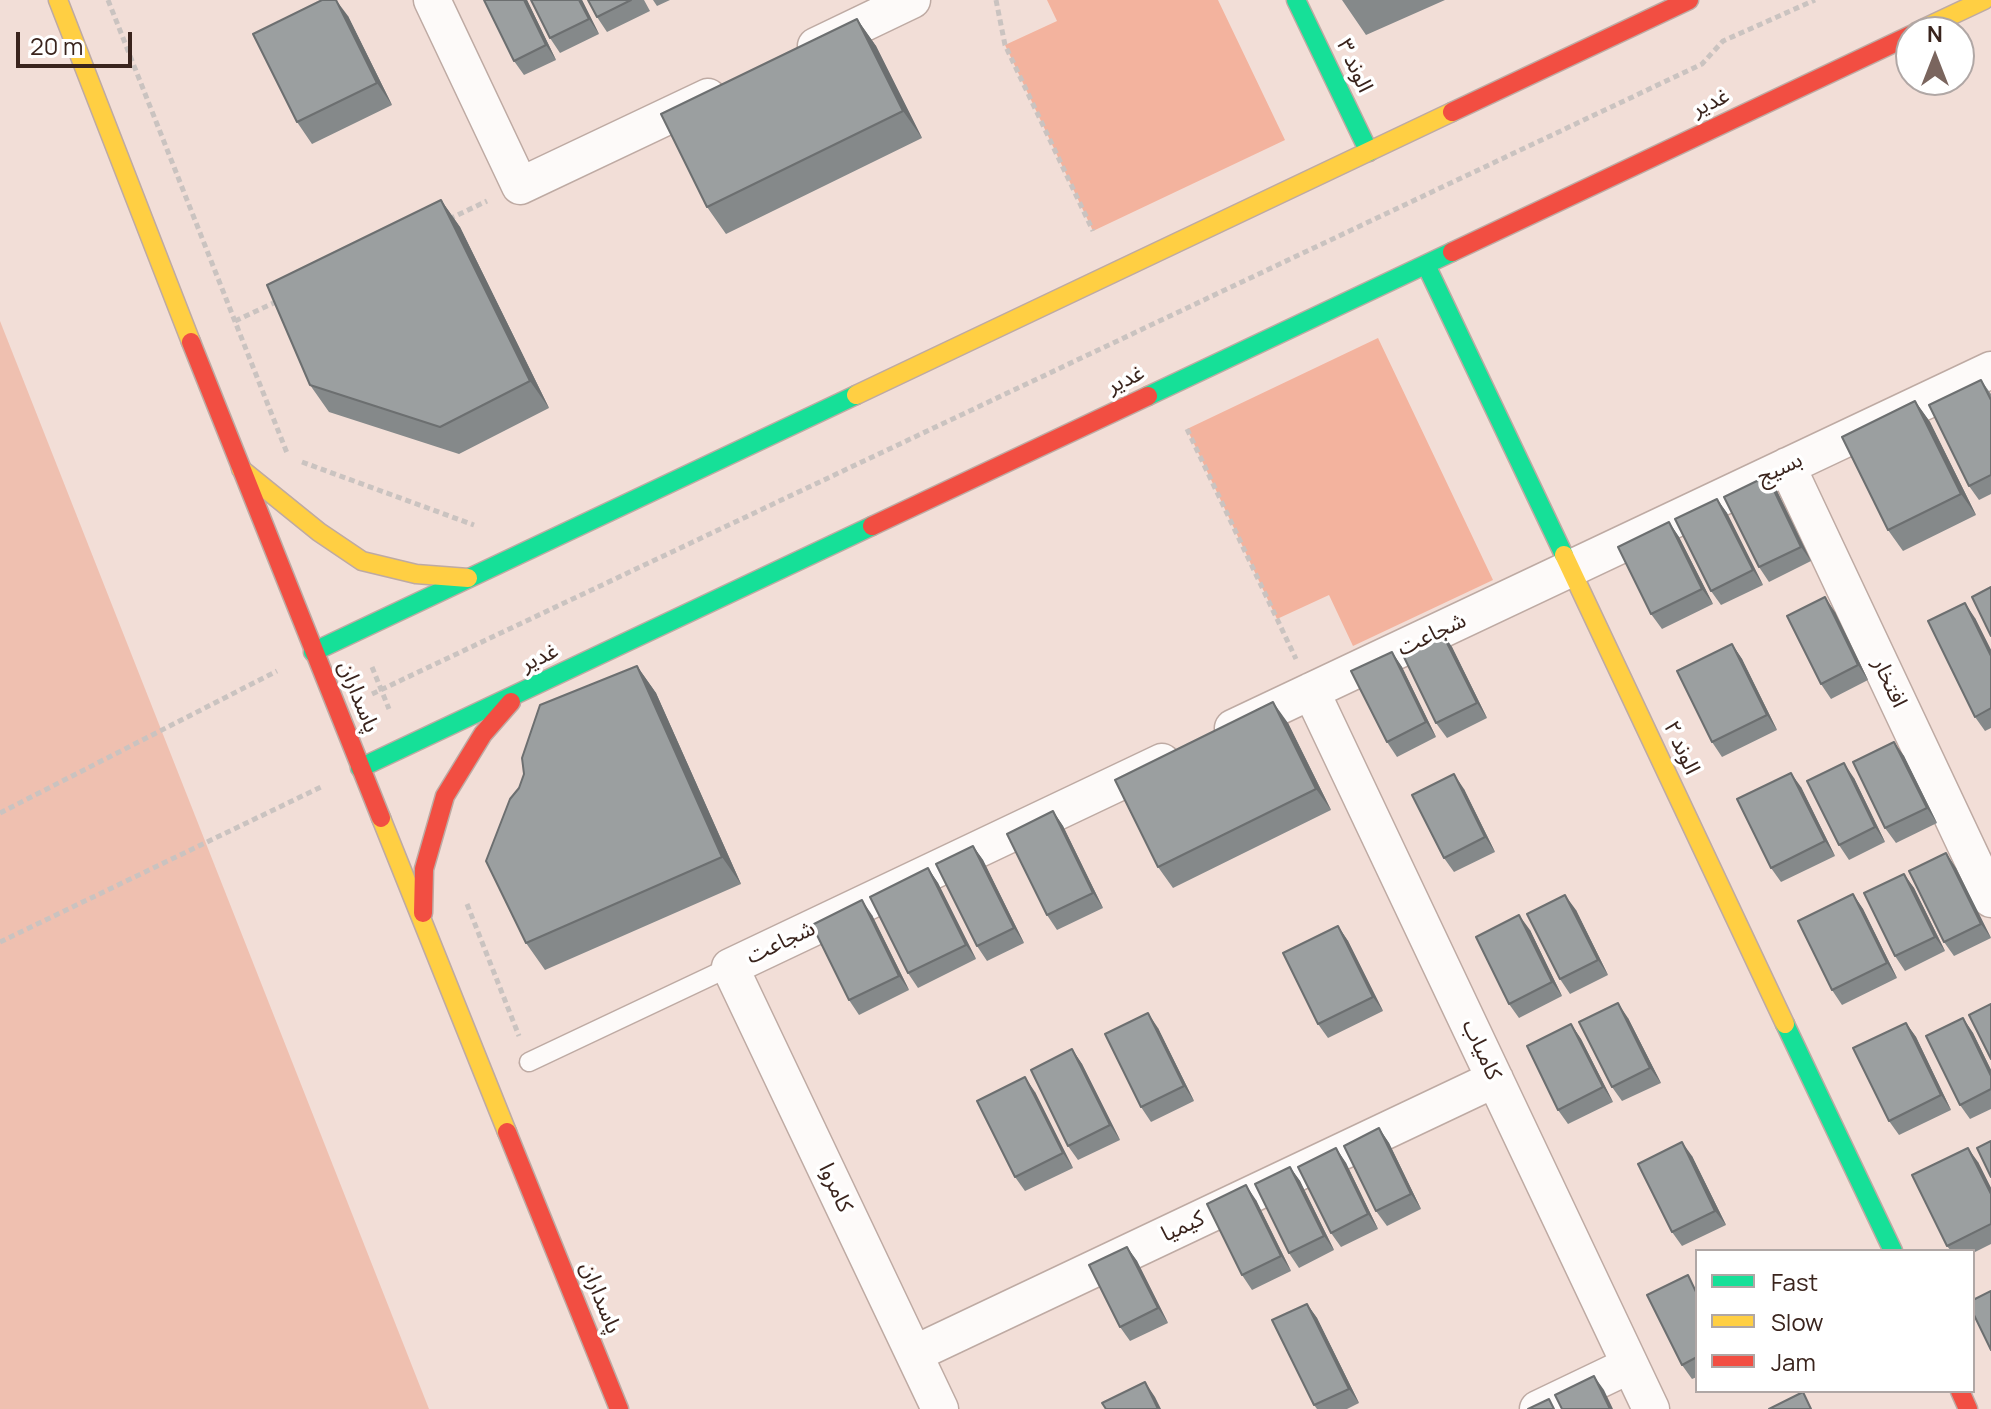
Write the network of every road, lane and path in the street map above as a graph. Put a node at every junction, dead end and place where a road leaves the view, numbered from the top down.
1 (58, 0) edge
2 (108, 0) edge
3 (432, 0) edge
4 (912, 0) edge
5 (996, 0) edge
6 (1296, 0) edge
7 (1689, 0) edge
8 (1815, 0) edge
9 (1984, 0) edge
10 (1950, 16) edge
11 (1895, 42) edge
12 (786, 60) edge
13 (744, 80) edge
14 (1369, 152) junction
15 (520, 186) junction
16 (449, 219) edge
17 (1093, 231) dead end
18 (1426, 265) junction
19 (278, 300) edge
20 (235, 321) junction
21 (1991, 370) edge
22 (1187, 429) dead end
23 (1787, 466) junction
24 (239, 467) junction
25 (474, 525) dead end
26 (1570, 569) junction
27 (470, 578) junction
28 (1277, 619) dead end
29 (313, 652) junction
30 (1311, 691) junction
31 (517, 695) junction
32 (339, 712) junction
33 (360, 768) junction
34 (0, 813) edge
35 (1980, 849) edge
36 (1991, 899) edge
37 (423, 924) junction
38 (0, 942) edge
39 (730, 967) junction
40 (529, 1062) dead end
41 (1495, 1079) junction
42 (1892, 1249) edge
43 (914, 1354) junction
44 (1630, 1365) junction
45 (619, 1409) edge
46 (940, 1409) edge
47 (1538, 1409) edge
48 (1651, 1409) edge

1 - 24 main road, پاسداران
2 - 20 path
3 - 15 street
4 - 12 street
5 - 17 path
6 - 14 main road, الوند ۳
7 - 14 main road
8 - 32 path
9 - 10 main road, غدیر
11 - 18 main road, غدیر
13 - 15 street
14 - 27 main road
15 - 16 path
18 - 26 main road, الوند ۲
18 - 31 main road, غدیر
19 - 20 path
20 - 25 path
21 - 23 street, بسیج
22 - 28 path
23 - 26 street, بسیج
23 - 35 street, افتخار
24 - 27 main road
24 - 29 main road, پاسداران
26 - 30 street, شجاعت
26 - 42 main road, الوند ۲
27 - 29 main road
29 - 32 main road, پاسداران
29 - 34 path
30 - 39 street, شجاعت
30 - 41 street, کامیاب
31 - 33 main road, غدیر
31 - 37 main road
32 - 33 main road, پاسداران
33 - 37 main road, پاسداران
33 - 38 path
35 - 36 street, افتخار
37 - 45 main road, پاسداران
39 - 40 lane
39 - 43 street, کامروا
41 - 43 street, کیمیا
41 - 44 street, کامیاب
43 - 46 street, کامروا
44 - 47 street
44 - 48 street, کامیاب

